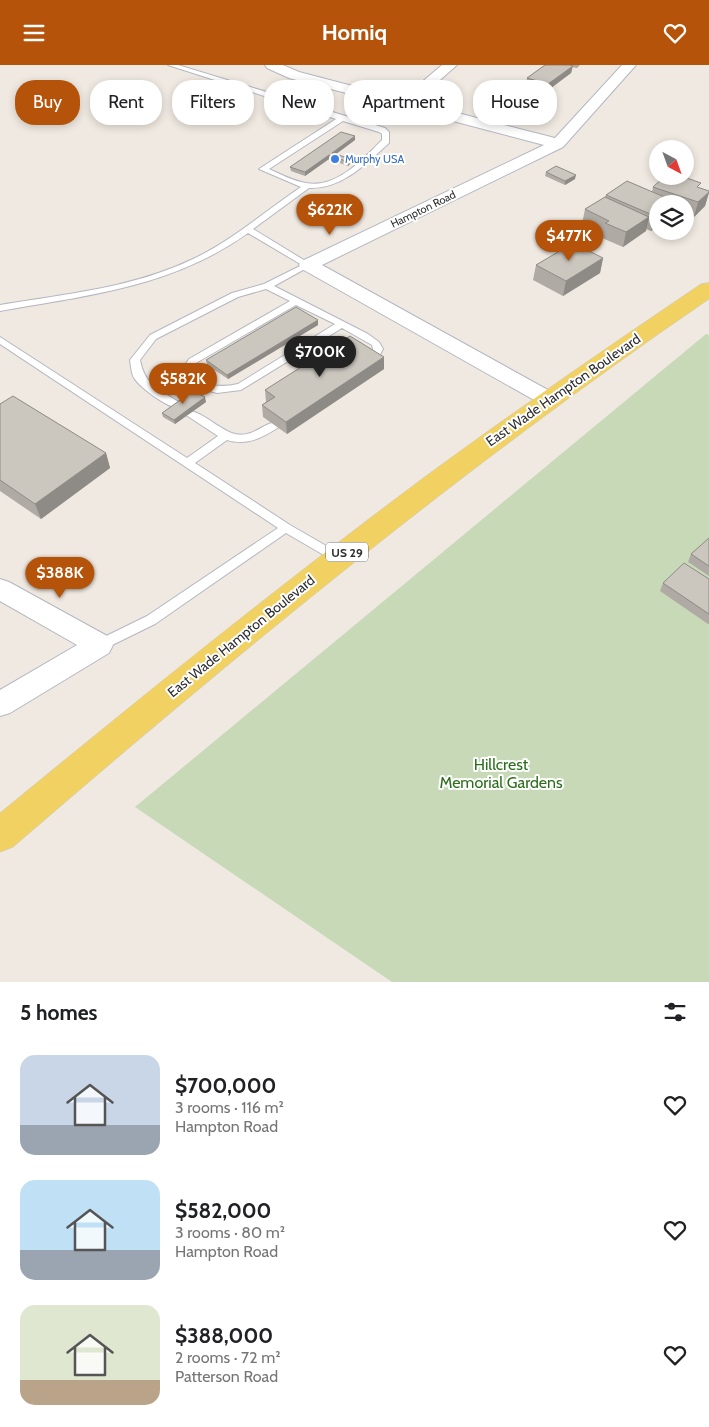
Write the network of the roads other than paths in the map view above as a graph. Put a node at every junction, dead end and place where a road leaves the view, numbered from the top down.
1 (171, 65) edge
2 (272, 65) edge
3 (450, 65) edge
4 (629, 65) edge
5 (432, 80) edge
6 (344, 88) edge
7 (342, 119) junction
8 (463, 119) edge
9 (492, 127) junction
10 (558, 143) junction
11 (517, 163) junction
12 (307, 186) junction
13 (248, 229) junction
14 (308, 265) junction
15 (267, 286) junction
16 (709, 289) edge
17 (296, 301) junction
18 (0, 309) edge
19 (342, 324) junction
20 (0, 340) edge
21 (370, 360) edge
22 (550, 400) junction
23 (178, 406) edge
24 (190, 413) edge
25 (275, 425) edge
26 (226, 435) junction
27 (187, 463) junction
28 (286, 528) junction
29 (338, 559) junction
30 (0, 589) edge
31 (100, 645) junction
32 (0, 704) edge
33 (0, 835) edge

1 - 7 lane
2 - 6 street
3 - 5 street
4 - 10 street, Hampton Road
7 - 12 lane
7 - 12 lane
8 - 9 street
9 - 10 street
9 - 11 street
10 - 11 street, Hampton Road
11 - 14 street, Hampton Road
12 - 13 lane
13 - 14 lane
13 - 18 lane
14 - 15 lane
14 - 22 street
15 - 17 lane
15 - 23 lane
16 - 22 main road, East Wade Hampton Boulevard / US 29
17 - 19 lane
17 - 19 lane
19 - 21 lane
20 - 27 lane
22 - 29 main road, East Wade Hampton Boulevard / US 29
24 - 26 lane
25 - 26 lane
26 - 27 lane
27 - 28 lane
28 - 29 lane
28 - 31 lane
29 - 33 main road, East Wade Hampton Boulevard / US 29
30 - 31 street
31 - 32 street

